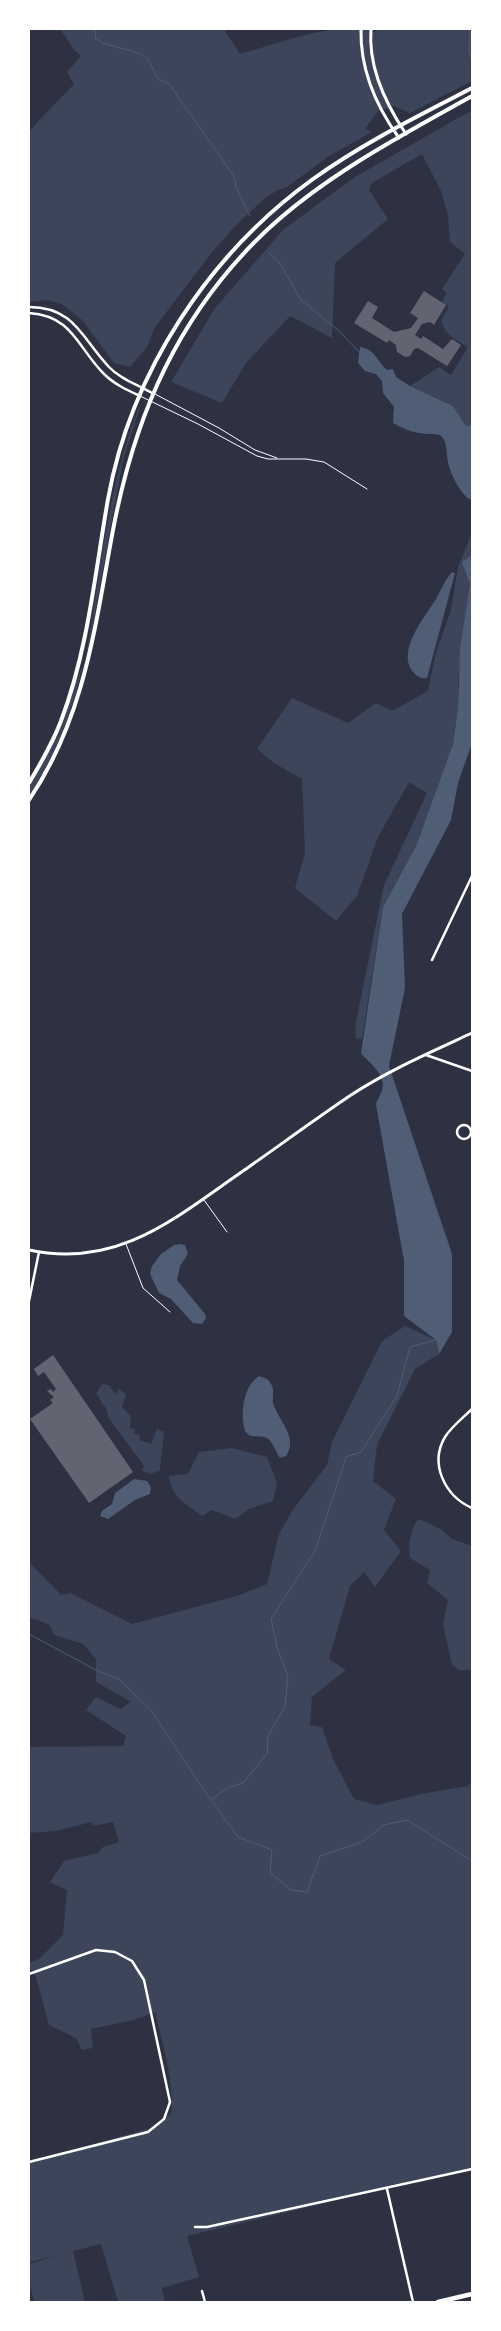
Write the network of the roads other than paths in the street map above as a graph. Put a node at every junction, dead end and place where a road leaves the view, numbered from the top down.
1 (361, 29) edge
2 (370, 29) edge
3 (472, 88) edge
4 (472, 96) edge
5 (400, 126) junction
6 (393, 130) junction
7 (406, 134) junction
8 (399, 138) junction
9 (29, 306) edge
10 (29, 313) edge
11 (143, 388) junction
12 (152, 393) junction
13 (140, 396) junction
14 (149, 401) junction
15 (278, 458) junction
16 (367, 489) dead end
17 (29, 783) edge
18 (29, 800) edge
19 (472, 876) edge
20 (432, 960) dead end
21 (472, 1033) edge
22 (426, 1055) junction
23 (472, 1071) edge
24 (472, 1131) edge
25 (204, 1199) junction
26 (227, 1232) dead end
27 (126, 1244) junction
28 (29, 1250) edge
29 (39, 1252) junction
30 (29, 1300) edge
31 (170, 1312) dead end
32 (472, 1409) edge
33 (472, 1508) edge
34 (29, 1974) edge
35 (29, 2162) edge
36 (472, 2169) edge
37 (387, 2189) junction
38 (195, 2227) dead end
39 (202, 2291) dead end
40 (472, 2294) edge
41 (205, 2302) edge
42 (413, 2302) edge
43 (438, 2302) edge

1 - 6 street
2 - 5 street
3 - 5 main road
4 - 7 main road
5 - 6 main road
5 - 7 street
6 - 8 street
6 - 11 main road
7 - 8 main road
8 - 12 main road
9 - 11 street
10 - 13 street
11 - 12 street
11 - 13 main road
12 - 14 main road
12 - 15 lane
13 - 14 lane
13 - 17 main road
14 - 15 lane
14 - 18 main road
15 - 16 lane
19 - 20 street
21 - 22 street
22 - 23 street
22 - 25 street
24 - 24 street
25 - 26 lane
25 - 27 street
27 - 29 street
27 - 31 lane
28 - 29 street
29 - 30 street
32 - 33 street
34 - 35 street
36 - 37 street
37 - 38 street
37 - 42 street
39 - 41 street
40 - 43 main road

